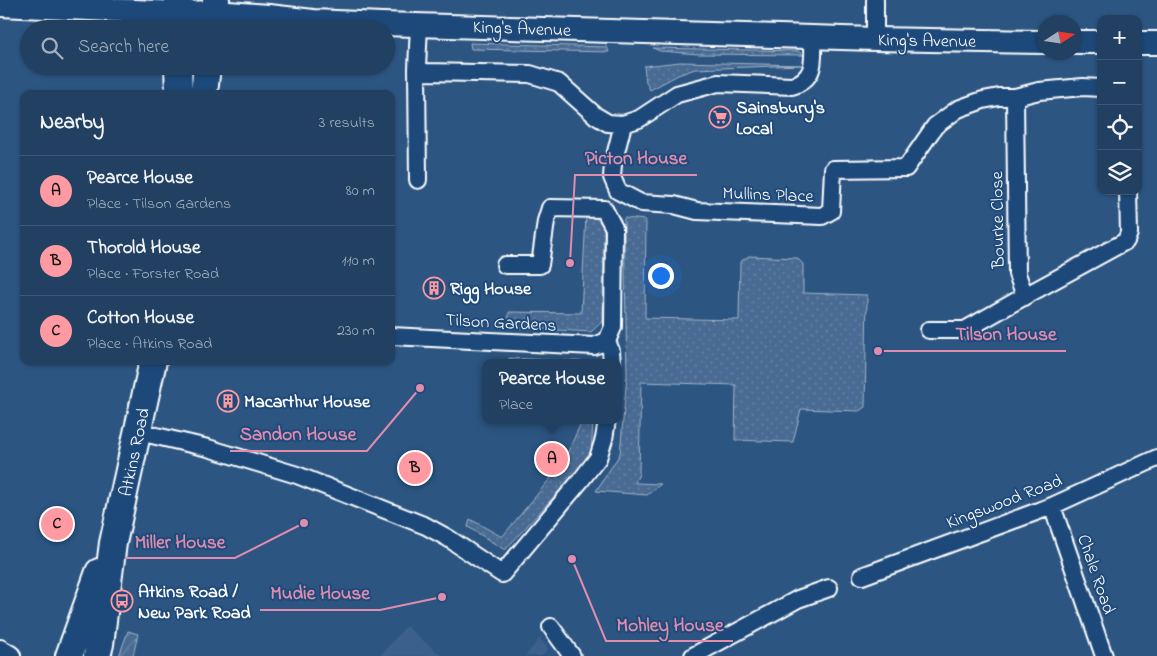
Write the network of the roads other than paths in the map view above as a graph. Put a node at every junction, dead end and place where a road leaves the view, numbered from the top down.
1 (875, 0) edge
2 (0, 5) edge
3 (181, 10) edge
4 (214, 14) edge
5 (312, 20) edge
6 (395, 24) edge
7 (418, 25) junction
8 (813, 37) junction
9 (875, 39) junction
10 (1037, 42) edge
11 (1082, 42) edge
12 (1097, 42) edge
13 (1142, 43) edge
14 (1157, 43) edge
15 (417, 68) junction
16 (178, 75) edge
17 (206, 75) edge
18 (1097, 88) edge
19 (179, 90) edge
20 (204, 90) edge
21 (1016, 97) junction
22 (623, 124) junction
23 (418, 180) dead end
24 (1128, 195) edge
25 (505, 265) dead end
26 (1025, 296) junction
27 (929, 330) dead end
28 (395, 336) edge
29 (607, 341) junction
30 (612, 359) edge
31 (152, 365) edge
32 (606, 424) edge
33 (138, 432) junction
34 (1157, 458) edge
35 (1052, 506) junction
36 (113, 543) junction
37 (862, 576) dead end
38 (829, 588) dead end
39 (551, 627) dead end
40 (0, 650) edge
41 (697, 655) edge
42 (10, 656) edge
43 (69, 656) edge
44 (97, 656) edge
45 (572, 656) edge
46 (1104, 656) edge

1 - 9 street
2 - 3 main road, King's Avenue
3 - 4 main road, King's Avenue
4 - 5 main road, King's Avenue
6 - 7 main road, King's Avenue
7 - 8 main road, King's Avenue
7 - 15 street
8 - 9 main road, King's Avenue
8 - 22 street
9 - 10 main road, King's Avenue
11 - 12 main road
13 - 14 main road
15 - 22 street
15 - 23 street
16 - 19 highway
17 - 20 highway
18 - 21 street
21 - 22 street, Mullins Place
21 - 26 street, Bourke Close
24 - 26 street
25 - 29 street
26 - 27 street
28 - 29 street, Tilson Gardens
29 - 30 street
31 - 33 highway, Atkins Road
32 - 33 street
33 - 36 highway, Atkins Road
34 - 35 street, Kingswood Road
35 - 37 street, Kingswood Road
35 - 46 street, Chale Road
36 - 43 highway, Atkins Road
36 - 44 highway, Atkins Road
38 - 41 street
39 - 45 street
40 - 42 street

